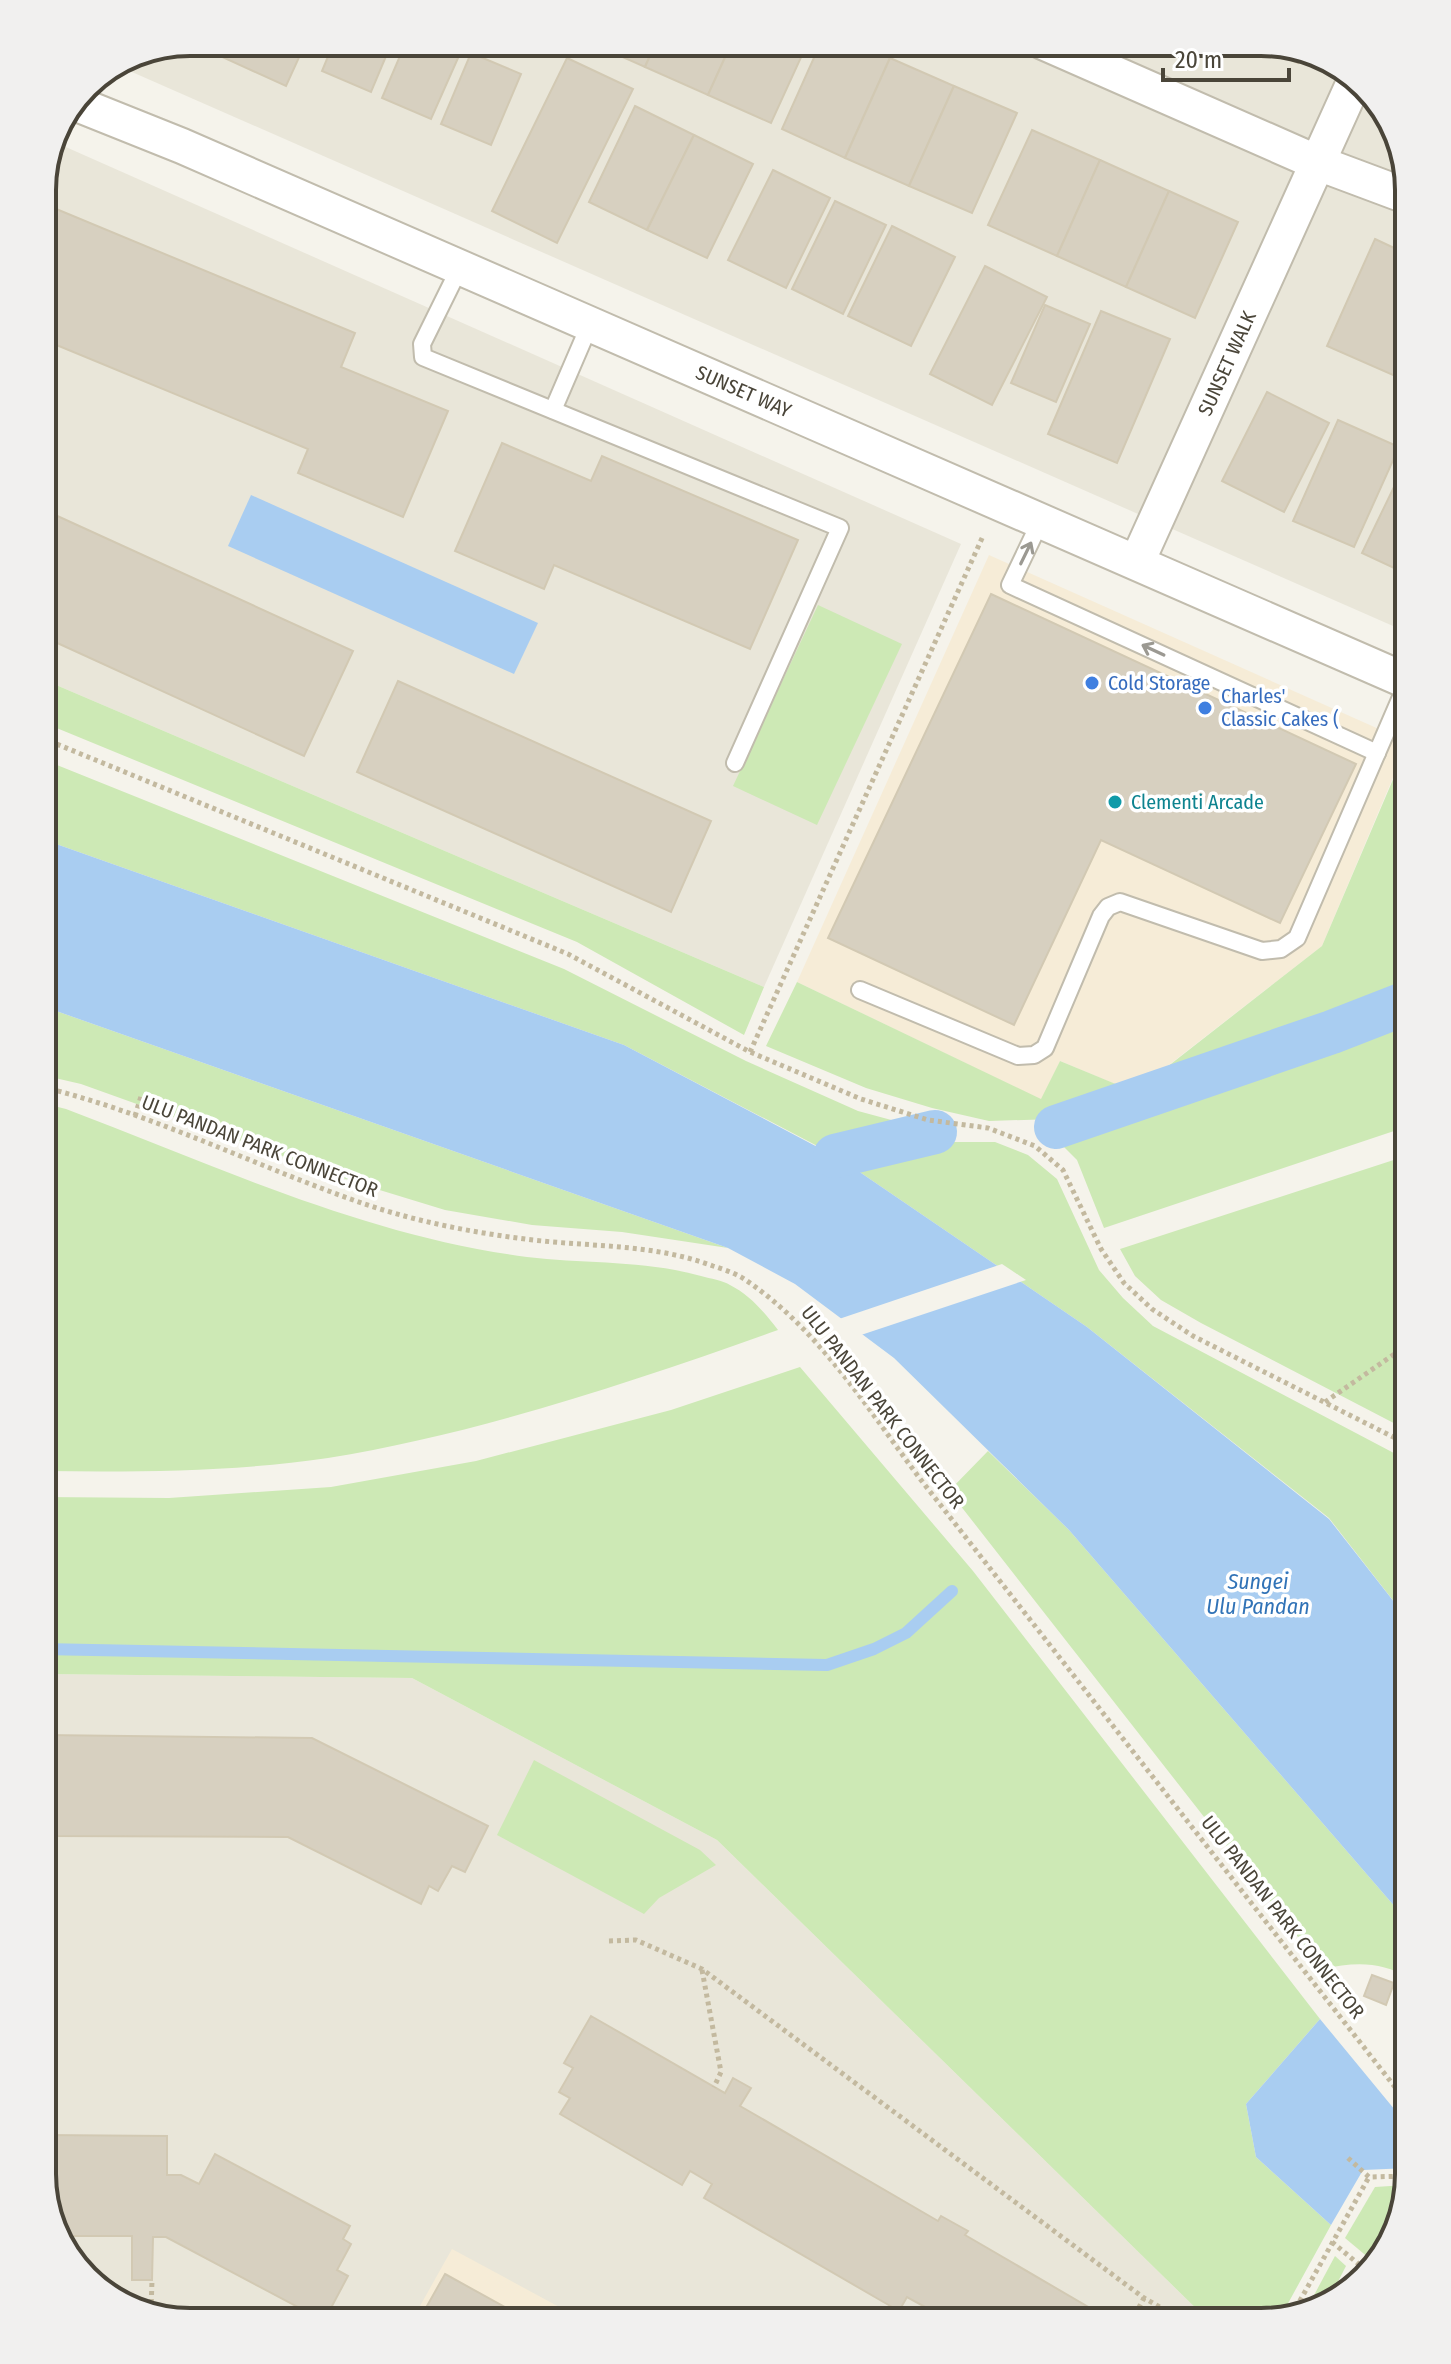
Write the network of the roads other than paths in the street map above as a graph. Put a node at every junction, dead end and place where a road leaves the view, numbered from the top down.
1 (1075, 56) edge
2 (1350, 90) edge
3 (85, 107) edge
4 (1318, 163) junction
5 (1395, 192) edge
6 (460, 267) junction
7 (590, 324) junction
8 (553, 410) junction
9 (1041, 520) junction
10 (1137, 562) junction
11 (1395, 676) edge
12 (1395, 712) edge
13 (1377, 753) junction
14 (735, 763) dead end
15 (860, 990) dead end

1 - 4 street
2 - 4 street, SUNSET WALK
3 - 6 street, SUNSET WAY
4 - 5 street
4 - 10 street, SUNSET WALK
6 - 7 street, SUNSET WAY
6 - 8 lane
7 - 8 lane
7 - 9 street, SUNSET WAY
8 - 14 lane
9 - 10 street, SUNSET WAY
13 -> 9 lane
10 - 11 street, SUNSET WAY
12 - 13 lane
13 - 15 lane

